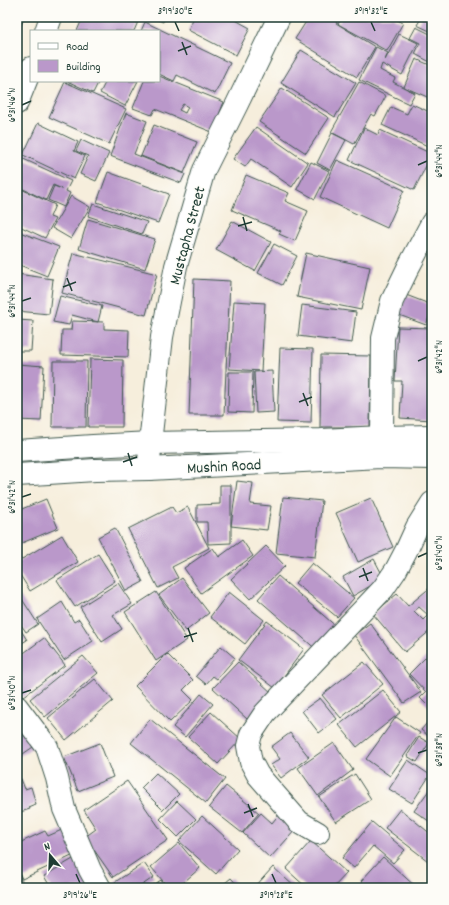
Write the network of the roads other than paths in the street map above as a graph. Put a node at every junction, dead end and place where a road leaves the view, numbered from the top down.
1 (51, 17) edge
2 (279, 17) edge
3 (46, 30) edge
4 (30, 70) edge
5 (17, 103) edge
6 (432, 222) edge
7 (432, 436) edge
8 (382, 437) junction
9 (150, 443) junction
10 (17, 451) edge
11 (432, 458) edge
12 (149, 469) junction
13 (17, 475) edge
14 (432, 504) edge
15 (17, 707) edge
16 (318, 833) dead end
17 (100, 888) edge

1 - 3 street
2 - 9 street, Mustapha Street
4 - 5 street
6 - 8 street
7 - 8 street, Mushin Road
8 - 9 street, Mushin Road
9 - 10 street, Mushin Road
9 - 12 street, Mustapha Street
11 - 12 street, Mushin Road
12 - 13 street, Mushin Road
14 - 16 street
15 - 17 street

